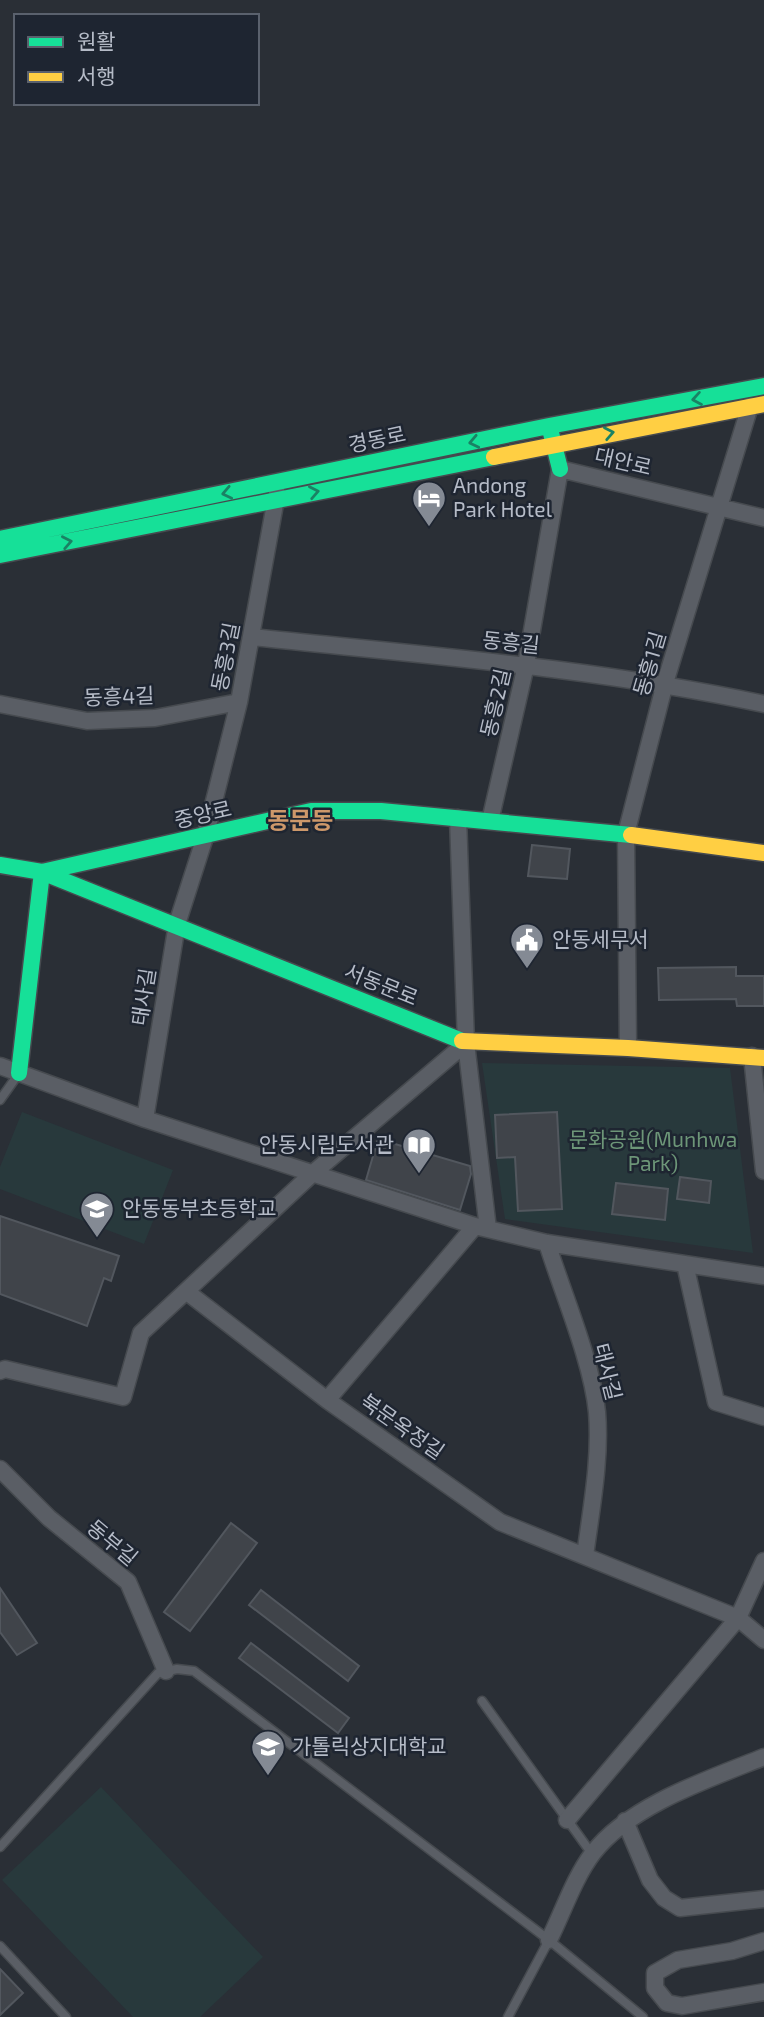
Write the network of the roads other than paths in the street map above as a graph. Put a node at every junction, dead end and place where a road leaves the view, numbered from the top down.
1 (764, 386) edge
2 (757, 405) edge
3 (549, 426) junction
4 (553, 443) junction
5 (560, 469) junction
6 (277, 491) junction
7 (719, 507) junction
8 (764, 518) edge
9 (0, 539) edge
10 (0, 555) edge
11 (251, 637) junction
12 (526, 665) junction
13 (665, 683) junction
14 (239, 702) junction
15 (0, 704) edge
16 (764, 704) edge
17 (458, 818) junction
18 (490, 821) junction
19 (626, 834) junction
20 (205, 837) junction
21 (764, 853) edge
22 (0, 865) edge
23 (42, 872) junction
24 (177, 924) junction
25 (466, 1043) junction
26 (628, 1048) junction
27 (758, 1057) edge
28 (0, 1066) edge
29 (19, 1073) junction
30 (0, 1100) edge
31 (145, 1119) junction
32 (764, 1171) edge
33 (312, 1174) junction
34 (482, 1227) junction
35 (547, 1243) junction
36 (685, 1264) junction
37 (764, 1276) edge
38 (187, 1292) junction
39 (0, 1371) edge
40 (327, 1400) junction
41 (764, 1417) edge
42 (0, 1469) edge
43 (585, 1556) junction
44 (764, 1561) edge
45 (738, 1618) junction
46 (764, 1640) edge
47 (166, 1671) junction
48 (482, 1701) dead end
49 (764, 1757) edge
50 (567, 1820) junction
51 (625, 1821) junction
52 (0, 1847) edge
53 (592, 1854) junction
54 (764, 1899) edge
55 (549, 1940) junction
56 (764, 1941) edge
57 (0, 1946) edge
58 (764, 1992) edge
59 (66, 2017) edge
60 (508, 2017) edge
61 (643, 2017) edge

1 -> 3 street, 경동로
4 -> 2 street, 경동로
2 - 7 street
3 - 4 street
3 -> 6 street, 경동로
4 - 5 street
6 -> 4 street, 경동로
5 - 7 street, 대안로
5 - 12 street, 동흥2길
6 -> 9 street, 경동로
10 -> 6 street, 경동로
6 - 11 street, 동흥3길
7 - 8 street, 대안로
7 - 13 street, 동흥1길
11 - 12 street, 동흥길
11 - 14 street, 동흥3길
12 - 13 street, 동흥길
12 - 18 street, 동흥2길
13 - 16 street, 동흥길
13 - 19 street, 동흥1길
14 - 15 street, 동흥4길
14 - 20 street, 동흥3길
17 - 18 street, 중앙로
17 - 20 street, 중앙로
17 - 25 street
18 - 19 street, 중앙로
19 - 21 street, 중앙로
19 - 26 street
20 - 23 street, 중앙로
20 - 24 street, 동흥3길
22 - 23 street, 서동문로
23 - 24 street, 서동문로
23 - 29 street
24 - 25 street, 서동문로
24 - 31 street, 태사길
25 - 26 street, 서동문로
25 - 33 street
25 - 34 street
26 - 27 street, 서동문로
27 - 32 street
28 - 29 street
29 - 30 lane
29 - 31 street
31 - 33 street
33 - 34 street
33 - 38 street
34 - 35 street
34 - 40 street
35 - 36 street
35 - 43 street, 태사길
36 - 37 street
36 - 41 street
38 - 39 street
38 - 40 street, 북문옥정길
40 - 43 street, 북문옥정길
42 - 47 street, 동부길
43 - 45 street, 북문옥정길
44 - 45 street
45 - 46 street, 북문옥정길
45 - 50 street
47 - 52 lane
47 - 55 lane
48 - 50 lane
49 - 51 street
50 - 53 lane
51 - 53 street
51 - 54 street
53 - 55 street
55 - 60 lane
55 - 61 lane
56 - 58 street
57 - 59 lane

